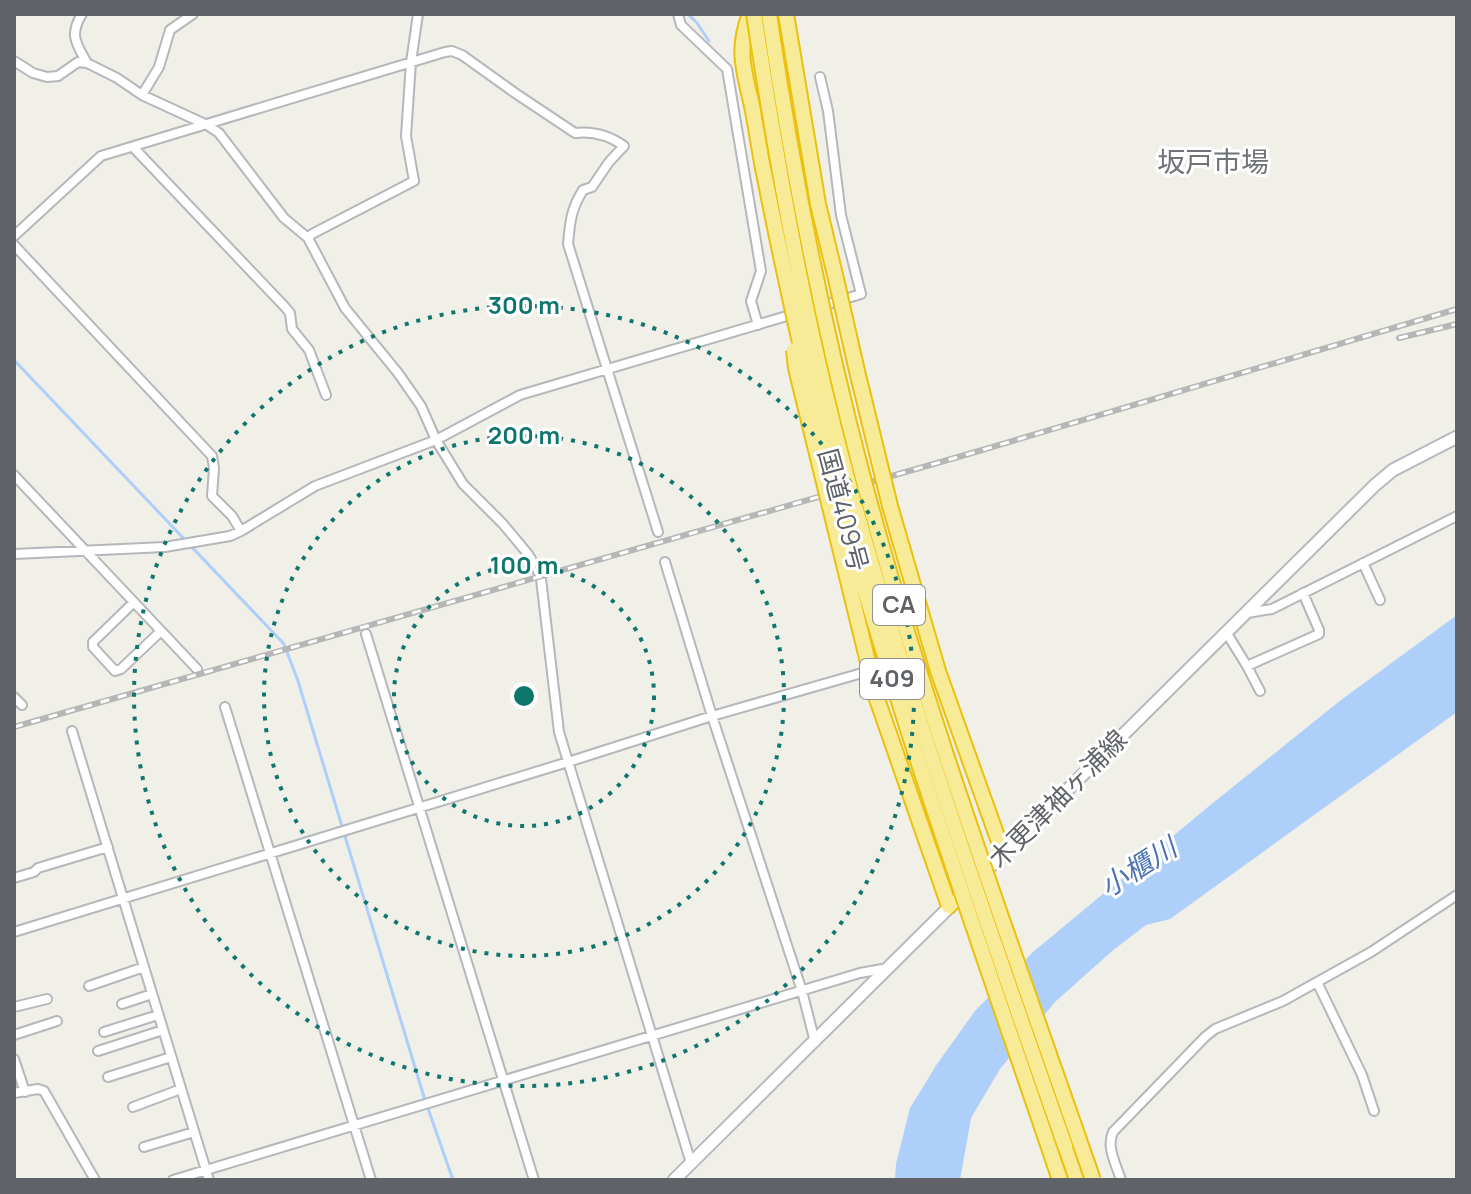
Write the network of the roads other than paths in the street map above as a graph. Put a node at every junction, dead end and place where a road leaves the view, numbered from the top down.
1 (82, 14) edge
2 (193, 14) edge
3 (418, 14) edge
4 (678, 14) edge
5 (752, 14) edge
6 (769, 14) edge
7 (786, 14) edge
8 (14, 61) edge
9 (411, 62) junction
10 (87, 63) junction
11 (820, 77) dead end
12 (142, 95) junction
13 (752, 105) junction
14 (207, 125) junction
15 (133, 147) junction
16 (14, 236) edge
17 (308, 238) junction
18 (14, 245) edge
19 (787, 288) junction
20 (758, 325) junction
21 (607, 369) junction
22 (326, 395) dead end
23 (1457, 437) edge
24 (436, 440) junction
25 (14, 475) edge
26 (1457, 516) edge
27 (241, 531) junction
28 (658, 532) dead end
29 (86, 551) junction
30 (14, 554) edge
31 (665, 562) dead end
32 (1363, 563) junction
33 (1303, 593) junction
34 (1380, 600) dead end
35 (134, 602) junction
36 (1246, 613) junction
37 (161, 631) junction
38 (1226, 632) junction
39 (366, 634) dead end
40 (1247, 666) junction
41 (197, 669) dead end
42 (862, 673) dead end
43 (1260, 691) dead end
44 (14, 697) edge
45 (22, 705) dead end
46 (225, 707) dead end
47 (712, 716) junction
48 (72, 731) dead end
49 (568, 762) junction
50 (419, 808) junction
51 (108, 847) junction
52 (271, 853) junction
53 (1003, 853) junction
54 (14, 878) edge
55 (1457, 895) edge
56 (123, 899) junction
57 (949, 906) junction
58 (14, 932) edge
59 (144, 967) junction
60 (889, 968) junction
61 (1317, 982) junction
62 (89, 986) dead end
63 (802, 991) junction
64 (152, 994) junction
65 (47, 999) dead end
66 (122, 1004) dead end
67 (14, 1007) edge
68 (158, 1015) junction
69 (57, 1021) dead end
70 (163, 1030) junction
71 (104, 1032) dead end
72 (14, 1035) edge
73 (652, 1036) junction
74 (815, 1042) junction
75 (98, 1051) dead end
76 (171, 1057) junction
77 (14, 1059) edge
78 (108, 1077) dead end
79 (503, 1080) junction
80 (181, 1089) junction
81 (25, 1092) junction
82 (14, 1093) edge
83 (133, 1107) dead end
84 (1374, 1111) dead end
85 (354, 1125) junction
86 (194, 1132) junction
87 (144, 1147) dead end
88 (691, 1163) junction
89 (207, 1176) edge
90 (95, 1180) edge
91 (173, 1180) edge
92 (371, 1180) edge
93 (534, 1180) edge
94 (674, 1180) edge
95 (1060, 1180) edge
96 (1077, 1180) edge
97 (1093, 1180) edge
98 (1121, 1180) edge

1 - 10 street
2 - 12 street
3 - 9 street
4 - 20 street
5 - 13 highway, 国道409号 / 409
5 - 96 highway, CA, bridge
6 - 97 highway, CA, bridge
7 - 13 highway, 国道409号 / 409
7 - 53 highway, bridge
8 - 10 street
9 - 14 street
9 - 17 street
9 - 21 street
10 - 12 street
11 - 20 street
12 - 14 street
13 - 19 highway, 国道409号 / 409, bridge
14 - 15 street
14 - 17 street
15 - 16 street
15 - 22 street
17 - 24 street
18 - 27 street
19 - 57 highway, bridge
19 - 95 highway, 国道409号 / 409, bridge
20 - 21 street
21 - 24 street
21 - 28 street
23 - 36 main road, 木更津袖ヶ浦線
24 - 27 street
24 - 49 street
25 - 29 street
26 - 32 street
27 - 29 street
29 - 30 street
29 - 35 street
31 - 47 street
32 - 33 street
32 - 34 street
33 - 36 street
33 - 40 street
35 - 37 street
35 - 37 street
36 - 38 main road, 木更津袖ヶ浦線
37 - 41 street
38 - 40 street
38 - 53 main road, 木更津袖ヶ浦線
39 - 50 street
40 - 43 street
42 - 47 street
44 - 45 street
46 - 52 street
47 - 49 street
47 - 63 street
48 - 51 street
49 - 50 street
49 - 73 street
50 - 52 street
50 - 79 street
51 - 54 street
51 - 56 street
52 - 56 street
52 - 85 street
53 - 57 main road, 木更津袖ヶ浦線
55 - 61 street
56 - 58 street
56 - 59 street
57 - 60 main road, 木更津袖ヶ浦線
59 - 62 street
59 - 64 street
60 - 63 street
60 - 74 main road, 木更津袖ヶ浦線
61 - 84 street
61 - 98 street
63 - 73 street
63 - 74 street
64 - 66 street
64 - 68 street
65 - 67 street
68 - 70 street
68 - 71 street
69 - 72 street
70 - 75 street
70 - 76 street
73 - 79 street
73 - 88 street
74 - 88 main road, 木更津袖ヶ浦線
76 - 78 street
76 - 80 street
77 - 81 street
79 - 85 street
79 - 93 street
80 - 83 street
80 - 86 street
81 - 82 street
81 - 90 street
85 - 89 street
85 - 92 street
86 - 87 street
86 - 89 street
88 - 94 main road, 木更津袖ヶ浦線
89 - 91 street

